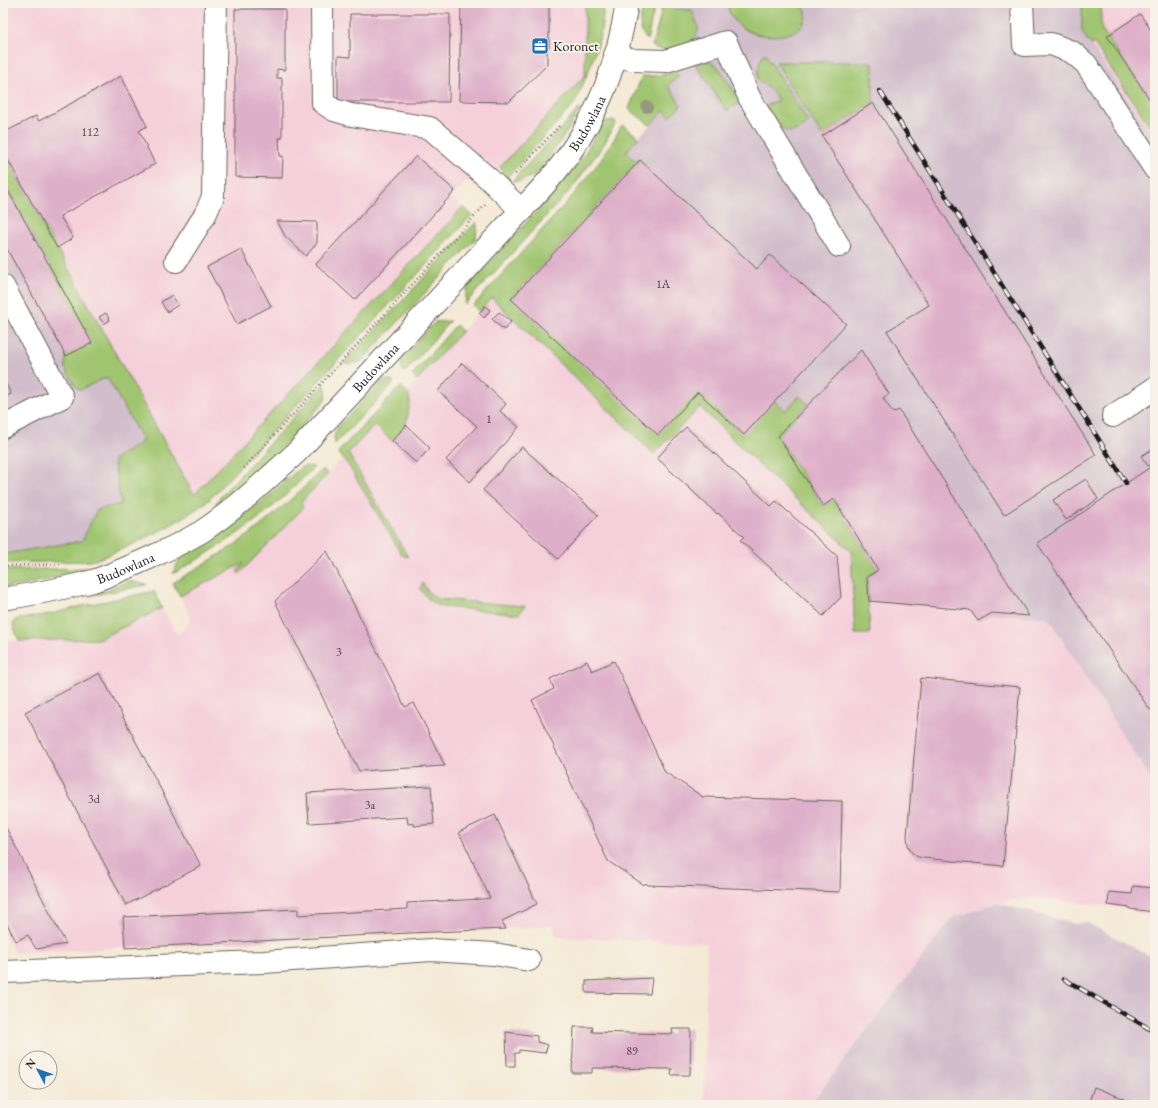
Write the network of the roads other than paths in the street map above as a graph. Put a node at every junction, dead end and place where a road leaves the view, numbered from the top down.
1 (216, 3) edge
2 (321, 3) edge
3 (627, 3) edge
4 (1022, 3) edge
5 (616, 56) junction
6 (1155, 169) edge
7 (522, 211) junction
8 (839, 246) dead end
9 (176, 260) dead end
10 (3, 286) edge
11 (1155, 388) edge
12 (1113, 416) dead end
13 (3, 427) edge
14 (3, 599) edge
15 (529, 960) dead end
16 (3, 972) edge

1 - 9 street
2 - 7 street
3 - 5 street, Budowlana
4 - 6 street
5 - 7 street, Budowlana
5 - 8 street
7 - 14 street, Budowlana
10 - 13 street
11 - 12 street
15 - 16 street

